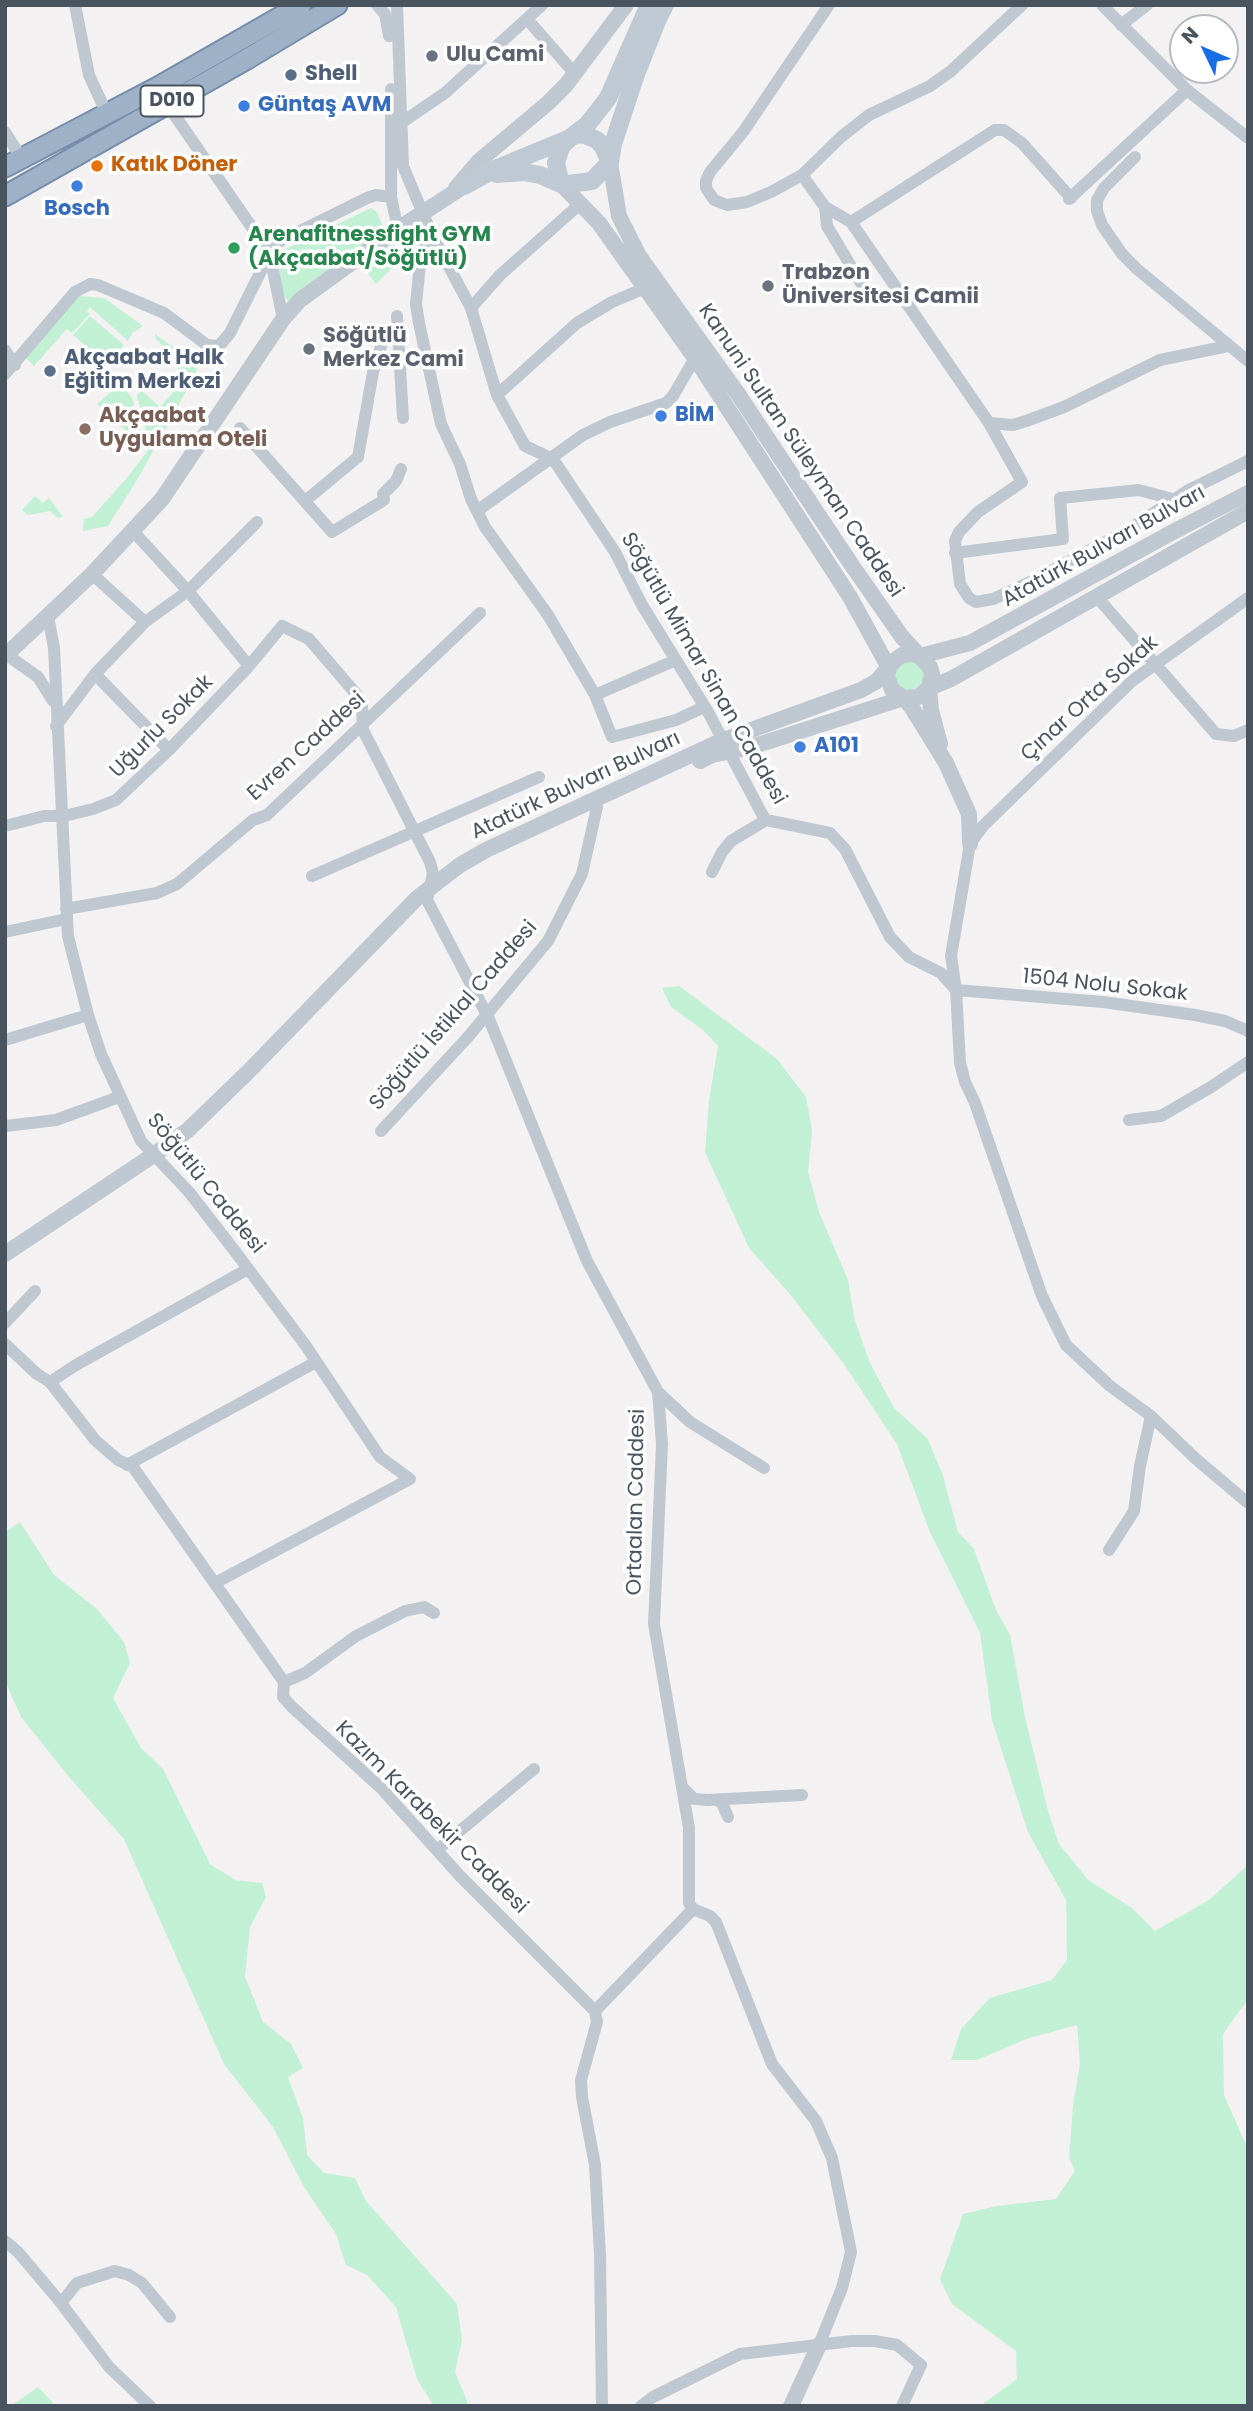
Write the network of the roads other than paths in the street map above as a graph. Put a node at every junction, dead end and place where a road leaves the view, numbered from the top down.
1 (75, 5) edge
2 (301, 5) edge
3 (337, 5) edge
4 (377, 5) edge
5 (397, 5) edge
6 (542, 5) edge
7 (649, 5) edge
8 (665, 5) edge
9 (829, 5) edge
10 (1022, 5) edge
11 (1102, 5) edge
12 (1147, 5) edge
13 (621, 8) edge
14 (527, 19) junction
15 (1121, 25) junction
16 (575, 74) junction
17 (1187, 90) junction
18 (167, 104) junction
19 (107, 114) junction
20 (401, 123) junction
21 (5, 132) edge
22 (570, 138) junction
23 (1248, 138) edge
24 (1135, 158) dead end
25 (610, 162) junction
26 (13, 163) edge
27 (802, 175) junction
28 (561, 184) junction
29 (464, 186) junction
30 (5, 195) edge
31 (391, 197) junction
32 (448, 198) junction
33 (580, 204) junction
34 (825, 207) junction
35 (424, 212) junction
36 (850, 222) junction
37 (430, 228) junction
38 (398, 229) junction
39 (267, 252) junction
40 (645, 288) junction
41 (864, 288) dead end
42 (471, 308) junction
43 (397, 316) dead end
44 (283, 319) junction
45 (383, 329) dead end
46 (1228, 346) junction
47 (5, 350) edge
48 (695, 358) junction
49 (1248, 361) edge
50 (10, 370) edge
51 (497, 395) junction
52 (403, 418) dead end
53 (989, 423) junction
54 (240, 428) dead end
55 (552, 459) junction
56 (1248, 463) edge
57 (401, 470) dead end
58 (1248, 494) edge
59 (1176, 500) junction
60 (304, 501) junction
61 (477, 511) junction
62 (1248, 512) edge
63 (257, 522) dead end
64 (133, 531) junction
65 (955, 553) junction
66 (92, 574) junction
67 (188, 591) junction
68 (1097, 597) junction
69 (1248, 598) edge
70 (480, 613) dead end
71 (48, 616) junction
72 (145, 622) junction
73 (282, 626) joint
74 (6, 652) edge
75 (920, 656) junction
76 (676, 660) junction
77 (1154, 663) junction
78 (249, 666) junction
79 (889, 668) junction
80 (95, 674) junction
81 (929, 688) junction
82 (595, 695) junction
83 (904, 698) junction
84 (55, 707) junction
85 (705, 707) junction
86 (364, 722) junction
87 (57, 726) junction
88 (1248, 730) edge
89 (726, 746) junction
90 (170, 751) junction
91 (946, 763) junction
92 (538, 777) dead end
93 (597, 807) junction
94 (64, 816) junction
95 (766, 820) junction
96 (5, 826) edge
97 (414, 831) junction
98 (970, 844) junction
99 (712, 872) dead end
100 (312, 876) dead end
101 (429, 893) junction
102 (66, 914) junction
103 (5, 932) edge
104 (956, 990) junction
105 (88, 1015) junction
106 (486, 1015) junction
107 (1248, 1031) edge
108 (5, 1040) edge
109 (1248, 1062) edge
110 (120, 1097) junction
111 (1129, 1120) dead end
112 (5, 1126) edge
113 (381, 1131) dead end
114 (156, 1158) junction
115 (5, 1254) edge
116 (5, 1264) edge
117 (248, 1269) junction
118 (35, 1291) dead end
119 (5, 1323) edge
120 (5, 1344) edge
121 (316, 1363) junction
122 (50, 1382) junction
123 (658, 1392) junction
124 (1152, 1416) junction
125 (127, 1465) junction
126 (764, 1468) dead end
127 (1248, 1503) edge
128 (1109, 1550) dead end
129 (215, 1583) junction
130 (434, 1613) dead end
131 (284, 1682) junction
132 (534, 1769) dead end
133 (684, 1789) junction
134 (802, 1795) dead end
135 (716, 1800) junction
136 (728, 1817) dead end
137 (437, 1850) junction
138 (693, 1909) junction
139 (595, 2011) junction
140 (5, 2241) edge
141 (61, 2303) junction
142 (170, 2317) dead end
143 (819, 2345) junction
144 (150, 2406) edge
145 (602, 2406) edge
146 (641, 2406) edge
147 (791, 2406) edge
148 (902, 2406) edge

1 - 19 street
2 - 19 highway, D010
3 - 18 highway, D010
4 - 31 street
5 - 20 street, Söğütlü Mimar Sinan Caddesi
6 - 14 street
7 - 22 main road
8 - 25 main road
9 - 27 street
10 - 27 street
11 - 15 street
12 - 15 street
13 - 16 street
14 - 16 street
14 - 20 street
15 - 17 street
16 - 32 street
17 - 23 street
17 - 36 street
18 - 30 highway, D010
18 - 39 street
19 - 26 highway, D010
20 - 35 street, Söğütlü Mimar Sinan Caddesi
21 - 26 street
22 - 25 main road
22 - 28 main road
22 - 29 main road
24 - 46 street
25 - 28 main road
25 - 75 street, Kanuni Sultan Süleyman Caddesi
27 - 34 street
28 - 29 main road
28 - 33 street, Kanuni Sultan Süleyman Caddesi
29 - 32 street
31 - 38 street
31 - 39 street
32 - 35 street
33 - 40 street, Kanuni Sultan Süleyman Caddesi
33 - 42 street
34 - 36 street
34 - 41 street
35 - 37 street, Söğütlü Mimar Sinan Caddesi
35 - 38 street
36 - 53 street
37 - 42 street, Söğütlü Mimar Sinan Caddesi
37 - 61 street
38 - 44 street
39 - 44 street
39 - 50 street
40 - 48 street, Kanuni Sultan Süleyman Caddesi
40 - 51 street
42 - 51 street, Söğütlü Mimar Sinan Caddesi
43 - 52 street
44 - 64 street
45 - 60 street
46 - 49 street
46 - 53 street
47 - 50 street
48 - 55 street
48 - 79 street, Kanuni Sultan Süleyman Caddesi
51 - 55 street, Söğütlü Mimar Sinan Caddesi
53 - 65 street
54 - 60 street
55 - 61 street
55 - 76 street, Söğütlü Mimar Sinan Caddesi
56 - 59 street
57 - 60 street
58 - 75 street, Atatürk Bulvarı Bulvarı
59 - 65 street
59 - 65 street
61 - 82 street
62 - 68 street, Atatürk Bulvarı Bulvarı
63 - 67 street
64 - 66 street
64 - 67 street
66 - 71 street
66 - 72 street
67 - 72 street
67 - 78 street
68 - 77 street
68 - 81 street, Atatürk Bulvarı Bulvarı
69 - 77 street, Çınar Orta Sokak
70 - 86 street, Evren Caddesi
71 - 74 street
71 - 84 street, Söğütlü Caddesi
72 - 80 street
73 - 78 street, Uğurlu Sokak
73 - 86 street, Ortaalan Caddesi
74 - 84 street
75 - 79 street, Atatürk Bulvarı Bulvarı
75 - 81 street, Kanuni Sultan Süleyman Caddesi
76 - 82 street
76 - 85 street, Söğütlü Mimar Sinan Caddesi
77 - 88 street
77 - 98 street, Çınar Orta Sokak
78 - 90 street, Uğurlu Sokak
79 - 83 street, Kanuni Sultan Süleyman Caddesi
79 - 89 street, Atatürk Bulvarı Bulvarı
80 - 87 street
80 - 90 street
81 - 83 street, Atatürk Bulvarı Bulvarı
81 - 91 street, Kanuni Sultan Süleyman Caddesi
82 - 85 street
83 - 89 street, Atatürk Bulvarı Bulvarı
83 - 91 street, Kanuni Sultan Süleyman Caddesi
84 - 87 street, Söğütlü Caddesi
85 - 89 street, Söğütlü Mimar Sinan Caddesi
86 - 97 street, Ortaalan Caddesi
86 - 102 street, Evren Caddesi
87 - 94 street, Söğütlü Caddesi
89 - 93 street, Atatürk Bulvarı Bulvarı
89 - 95 street, Söğütlü Mimar Sinan Caddesi
89 - 101 street, Atatürk Bulvarı Bulvarı
90 - 94 street, Uğurlu Sokak
91 - 98 street, Kanuni Sultan Süleyman Caddesi
92 - 97 street
93 - 101 street, Atatürk Bulvarı Bulvarı
93 - 106 street, Söğütlü İstiklal Caddesi
94 - 96 street, Uğurlu Sokak
94 - 102 street, Söğütlü Caddesi
95 - 99 street
95 - 104 street, Söğütlü Mimar Sinan Caddesi
97 - 100 street
97 - 101 street, Ortaalan Caddesi
98 - 104 street
101 - 106 street, Ortaalan Caddesi
101 - 114 street, Atatürk Bulvarı Bulvarı
102 - 103 street, Evren Caddesi
102 - 105 street, Söğütlü Caddesi
104 - 107 street, 1504 Nolu Sokak
104 - 124 street
105 - 108 street
105 - 110 street, Söğütlü Caddesi
106 - 113 street, Söğütlü İstiklal Caddesi
106 - 123 street, Ortaalan Caddesi
109 - 111 street
110 - 112 street
110 - 114 street, Söğütlü Caddesi
114 - 115 street, Atatürk Bulvarı Bulvarı
114 - 116 street, Atatürk Bulvarı Bulvarı
114 - 117 street, Söğütlü Caddesi
117 - 121 street, Söğütlü Caddesi
117 - 122 street
118 - 119 street
120 - 122 street, Kazım Karabekir Caddesi
121 - 125 street
121 - 129 street, Söğütlü Caddesi
122 - 125 street, Kazım Karabekir Caddesi
123 - 126 street
123 - 133 street, Ortaalan Caddesi
124 - 127 street
124 - 128 street
125 - 129 street, Kazım Karabekir Caddesi
129 - 131 street, Kazım Karabekir Caddesi
130 - 131 street
131 - 137 street, Kazım Karabekir Caddesi
132 - 137 street
133 - 135 street
133 - 138 street, Ortaalan Caddesi
134 - 135 street
135 - 136 street
137 - 139 street, Kazım Karabekir Caddesi
138 - 139 street
138 - 143 street
139 - 145 street
140 - 141 street
141 - 142 street
141 - 144 street
143 - 146 street
143 - 147 street
143 - 148 street

